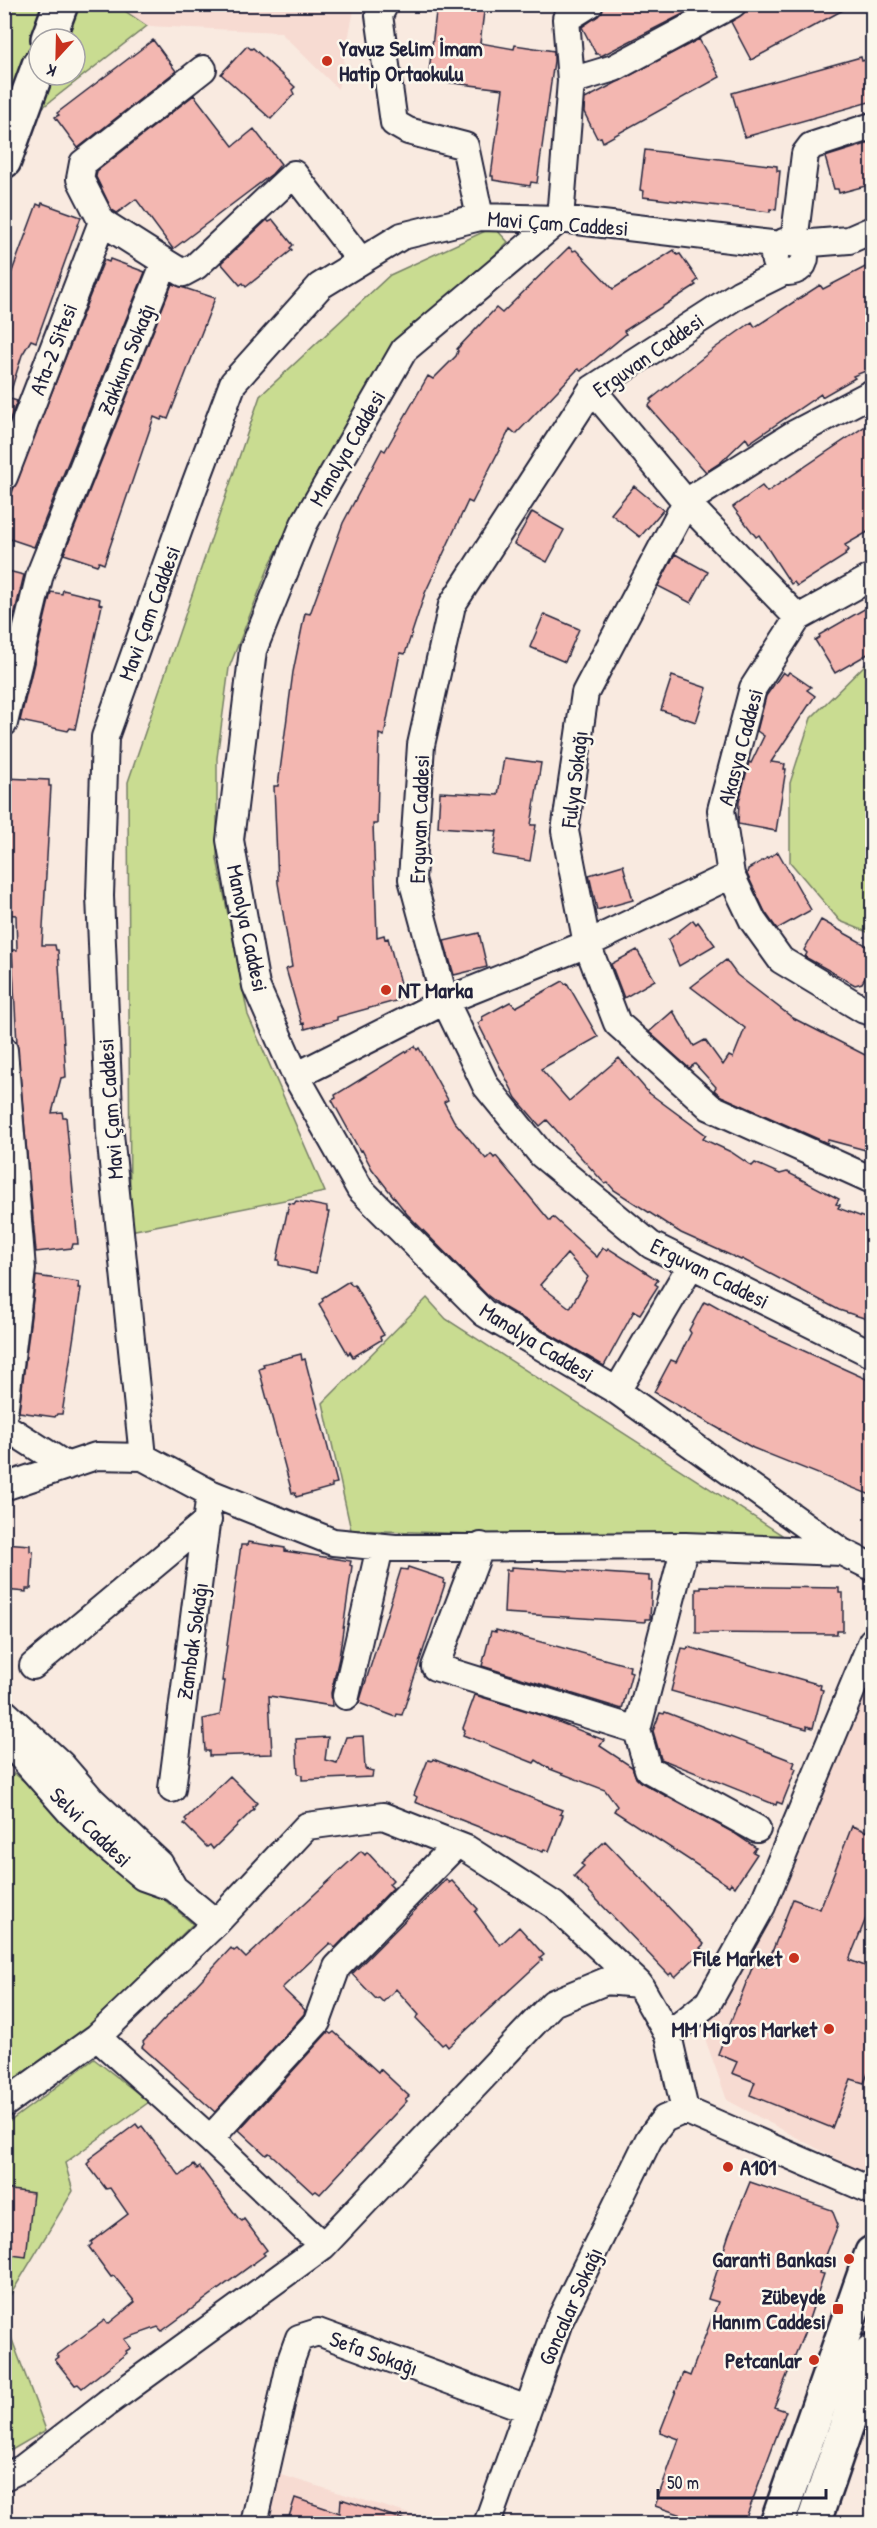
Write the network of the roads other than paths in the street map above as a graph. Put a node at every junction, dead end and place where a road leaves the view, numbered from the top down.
1 (61, 4) edge
2 (385, 4) edge
3 (590, 4) edge
4 (734, 4) edge
5 (52, 27) edge
6 (203, 69) dead end
7 (571, 81) junction
8 (31, 87) edge
9 (873, 126) edge
10 (4, 161) edge
11 (480, 218) junction
12 (560, 219) junction
13 (102, 222) junction
14 (873, 230) edge
15 (789, 253) junction
16 (361, 261) junction
17 (165, 262) junction
18 (592, 389) junction
19 (873, 393) edge
20 (4, 477) edge
21 (686, 502) junction
22 (873, 577) edge
23 (798, 618) junction
24 (4, 723) edge
25 (731, 875) junction
26 (587, 944) junction
27 (445, 1001) junction
28 (873, 1012) edge
29 (4, 1050) edge
30 (296, 1076) junction
31 (873, 1180) edge
32 (691, 1265) junction
33 (873, 1354) edge
34 (617, 1391) junction
35 (4, 1414) edge
36 (4, 1426) edge
37 (143, 1457) junction
38 (67, 1466) junction
39 (4, 1486) edge
40 (210, 1493) junction
41 (208, 1520) junction
42 (481, 1546) junction
43 (685, 1546) junction
44 (380, 1547) junction
45 (842, 1552) junction
46 (873, 1567) edge
47 (873, 1641) edge
48 (33, 1666) dead end
49 (346, 1696) dead end
50 (4, 1712) edge
51 (637, 1730) junction
52 (4, 1737) edge
53 (32, 1766) junction
54 (4, 1769) edge
55 (172, 1789) dead end
56 (757, 1829) dead end
57 (456, 1845) junction
58 (174, 1888) junction
59 (216, 1923) junction
60 (639, 1984) junction
61 (668, 2035) junction
62 (97, 2037) junction
63 (4, 2104) edge
64 (685, 2110) junction
65 (210, 2139) junction
66 (873, 2191) edge
67 (323, 2246) junction
68 (873, 2253) edge
69 (873, 2351) edge
70 (527, 2409) junction
71 (14, 2473) edge
72 (4, 2487) edge
73 (254, 2523) edge
74 (487, 2523) edge
75 (777, 2523) edge
76 (813, 2523) edge

1 - 5 main road
2 - 11 street
3 - 7 street
4 - 7 street
6 - 13 street
7 - 12 street
8 - 10 main road
9 - 15 street
11 - 12 street, Mavi Çam Caddesi
11 - 16 street, Mavi Çam Caddesi
12 - 15 street, Mavi Çam Caddesi
12 - 30 street, Manolya Caddesi
13 - 17 street
13 - 20 street, Ata-2 Sitesi
14 - 15 street, Erguvan Caddesi
15 - 18 street, Erguvan Caddesi
16 - 17 street
16 - 37 street, Mavi Çam Caddesi
17 - 24 street, Zakkum Sokağı
18 - 21 street
18 - 27 street, Erguvan Caddesi
19 - 21 street, Fulya Sokağı
21 - 23 street
21 - 26 street, Fulya Sokağı
22 - 23 street, Akasya Caddesi
23 - 25 street, Akasya Caddesi
25 - 26 street
25 - 28 street, Akasya Caddesi
26 - 27 street
26 - 31 street, Fulya Sokağı
27 - 30 street
27 - 32 street, Erguvan Caddesi
29 - 35 street
30 - 34 street, Manolya Caddesi
32 - 33 street, Erguvan Caddesi
32 - 34 street
34 - 45 street, Manolya Caddesi
36 - 38 street
37 - 38 street
37 - 40 street
38 - 39 street
40 - 41 street, Zambak Sokağı
40 - 44 street
41 - 48 street
41 - 55 street, Zambak Sokağı
42 - 43 street
42 - 44 street
42 - 51 street
43 - 45 street
43 - 51 street
44 - 49 street
45 - 46 street
47 - 61 street
50 - 58 street
51 - 56 street
52 - 53 street, Selvi Caddesi
53 - 54 street
53 - 58 street, Selvi Caddesi
57 - 59 street
57 - 60 street
57 - 65 street
58 - 59 street, Selvi Caddesi
59 - 62 street
60 - 61 street
60 - 67 street
61 - 64 street
62 - 63 street
62 - 65 street
64 - 66 street
64 - 70 street, Goncalar Sokağı
65 - 67 street
67 - 71 street
68 - 75 main road
69 - 76 main road
70 - 73 street, Sefa Sokağı
70 - 74 street, Goncalar Sokağı
71 - 72 street

